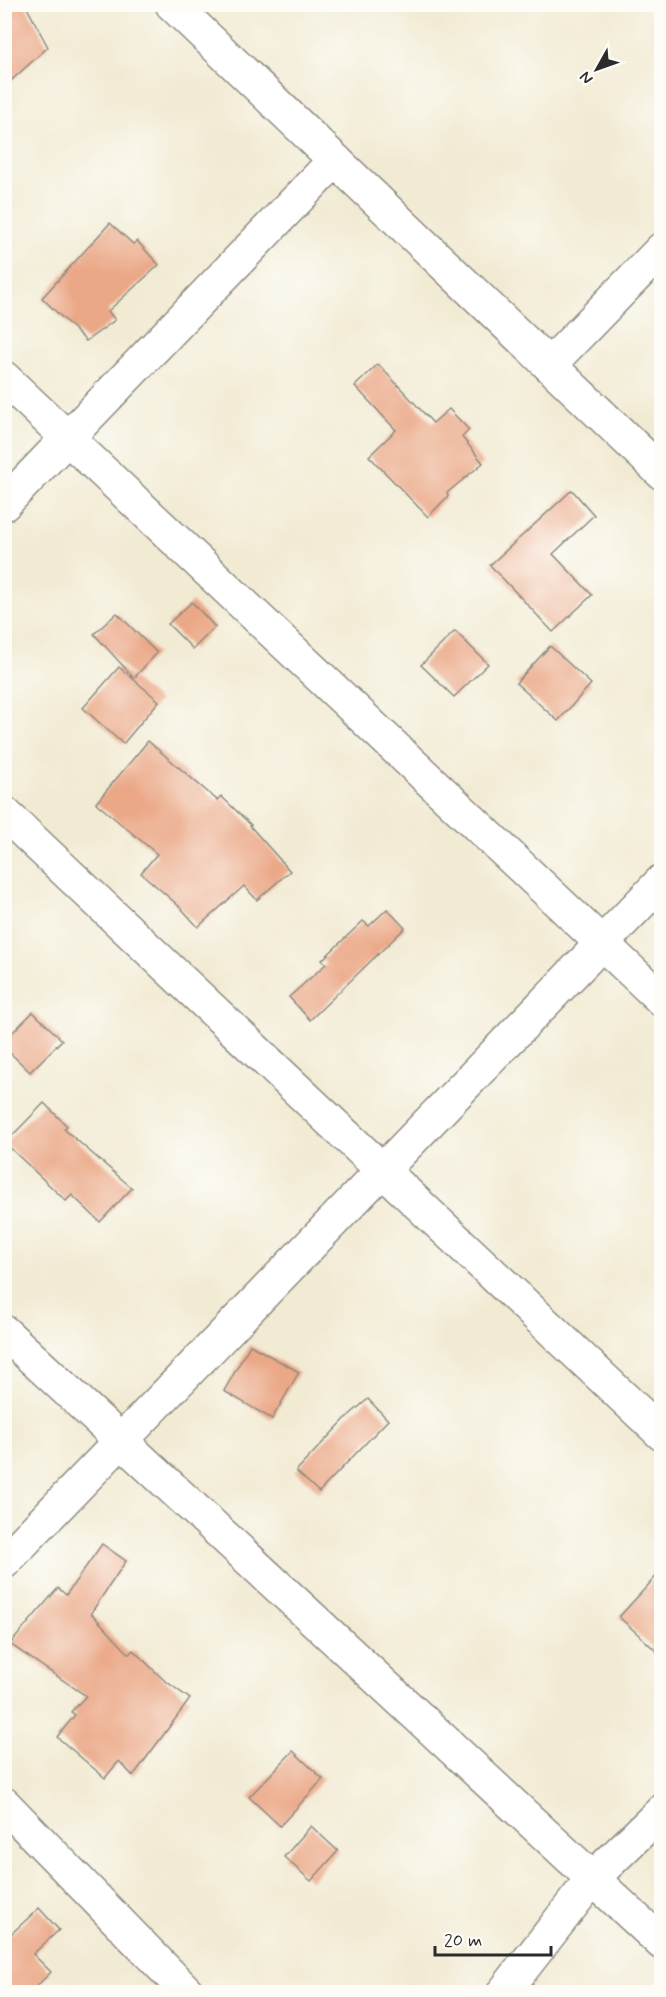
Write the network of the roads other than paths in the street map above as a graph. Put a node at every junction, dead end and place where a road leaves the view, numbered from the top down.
1 (172, 4) edge
2 (335, 160) junction
3 (662, 249) edge
4 (549, 365) junction
5 (4, 378) edge
6 (68, 438) junction
7 (662, 472) edge
8 (4, 504) edge
9 (4, 813) edge
10 (662, 881) edge
11 (601, 943) junction
12 (662, 1000) edge
13 (382, 1170) junction
14 (4, 1332) edge
15 (662, 1434) edge
16 (122, 1441) junction
17 (4, 1562) edge
18 (4, 1804) edge
19 (662, 1811) edge
20 (593, 1878) junction
21 (662, 1943) edge
22 (187, 1992) edge
23 (504, 1992) edge

1 - 2 street
2 - 4 street
2 - 6 street
3 - 4 street
4 - 7 street
5 - 6 street
6 - 8 street
6 - 11 street
9 - 13 street
10 - 11 street
11 - 12 street
11 - 13 street
13 - 15 street
13 - 16 street
14 - 16 street
16 - 17 street
16 - 20 street
18 - 22 street
19 - 20 street
20 - 21 street
20 - 23 street

